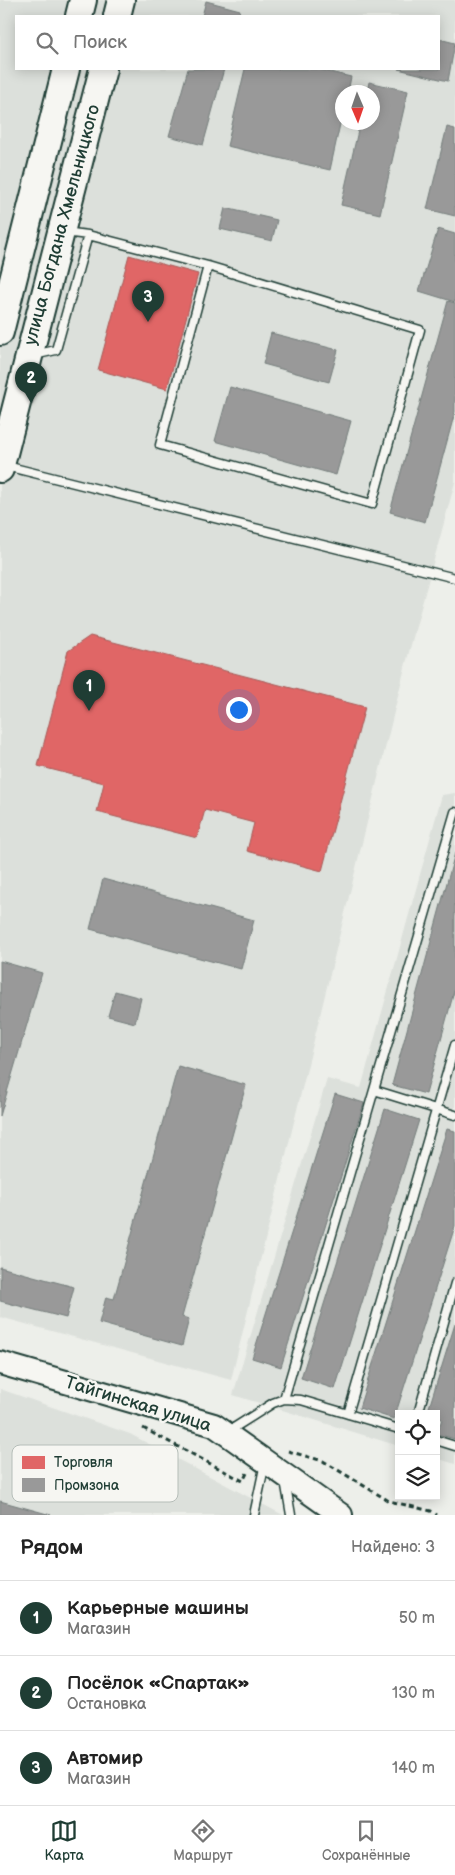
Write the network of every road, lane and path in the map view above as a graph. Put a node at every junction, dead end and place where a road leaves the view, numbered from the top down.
1 (83, 0) edge
2 (121, 0) edge
3 (79, 15) edge
4 (116, 15) edge
5 (66, 70) edge
6 (103, 70) edge
7 (60, 232) junction
8 (88, 235) junction
9 (208, 266) junction
10 (0, 332) edge
11 (27, 356) junction
12 (0, 466) edge
13 (455, 578) edge
14 (455, 812) edge
15 (455, 1046) edge
16 (374, 1090) junction
17 (436, 1110) junction
18 (455, 1115) edge
19 (455, 1283) edge
20 (0, 1363) edge
21 (284, 1399) junction
22 (419, 1410) edge
23 (348, 1414) junction
24 (395, 1428) edge
25 (225, 1434) junction
26 (440, 1441) edge
27 (455, 1446) edge
28 (265, 1461) junction
29 (284, 1475) junction
30 (254, 1515) edge
31 (291, 1515) edge
32 (341, 1515) edge

1 - 3 highway
2 - 4 highway
5 - 10 highway, улица Богдана Хмельницкого
6 - 7 highway, улица Богдана Хмельницкого
7 - 8 lane
7 - 11 highway, улица Богдана Хмельницкого
8 - 9 lane
8 - 11 lane
9 - 9 lane
11 - 12 highway, улица Богдана Хмельницкого
12 - 13 lane
14 - 16 lane
15 - 17 lane
16 - 17 lane
16 - 21 lane
17 - 18 lane
17 - 23 lane
19 - 22 lane
20 - 25 main road, Тайгинская улица
21 - 23 lane
21 - 25 lane
23 - 24 lane
25 - 28 main road, Тайгинская улица
26 - 27 lane
28 - 29 main road, Тайгинская улица
28 - 30 lane
29 - 31 lane
29 - 32 main road, Тайгинская улица

